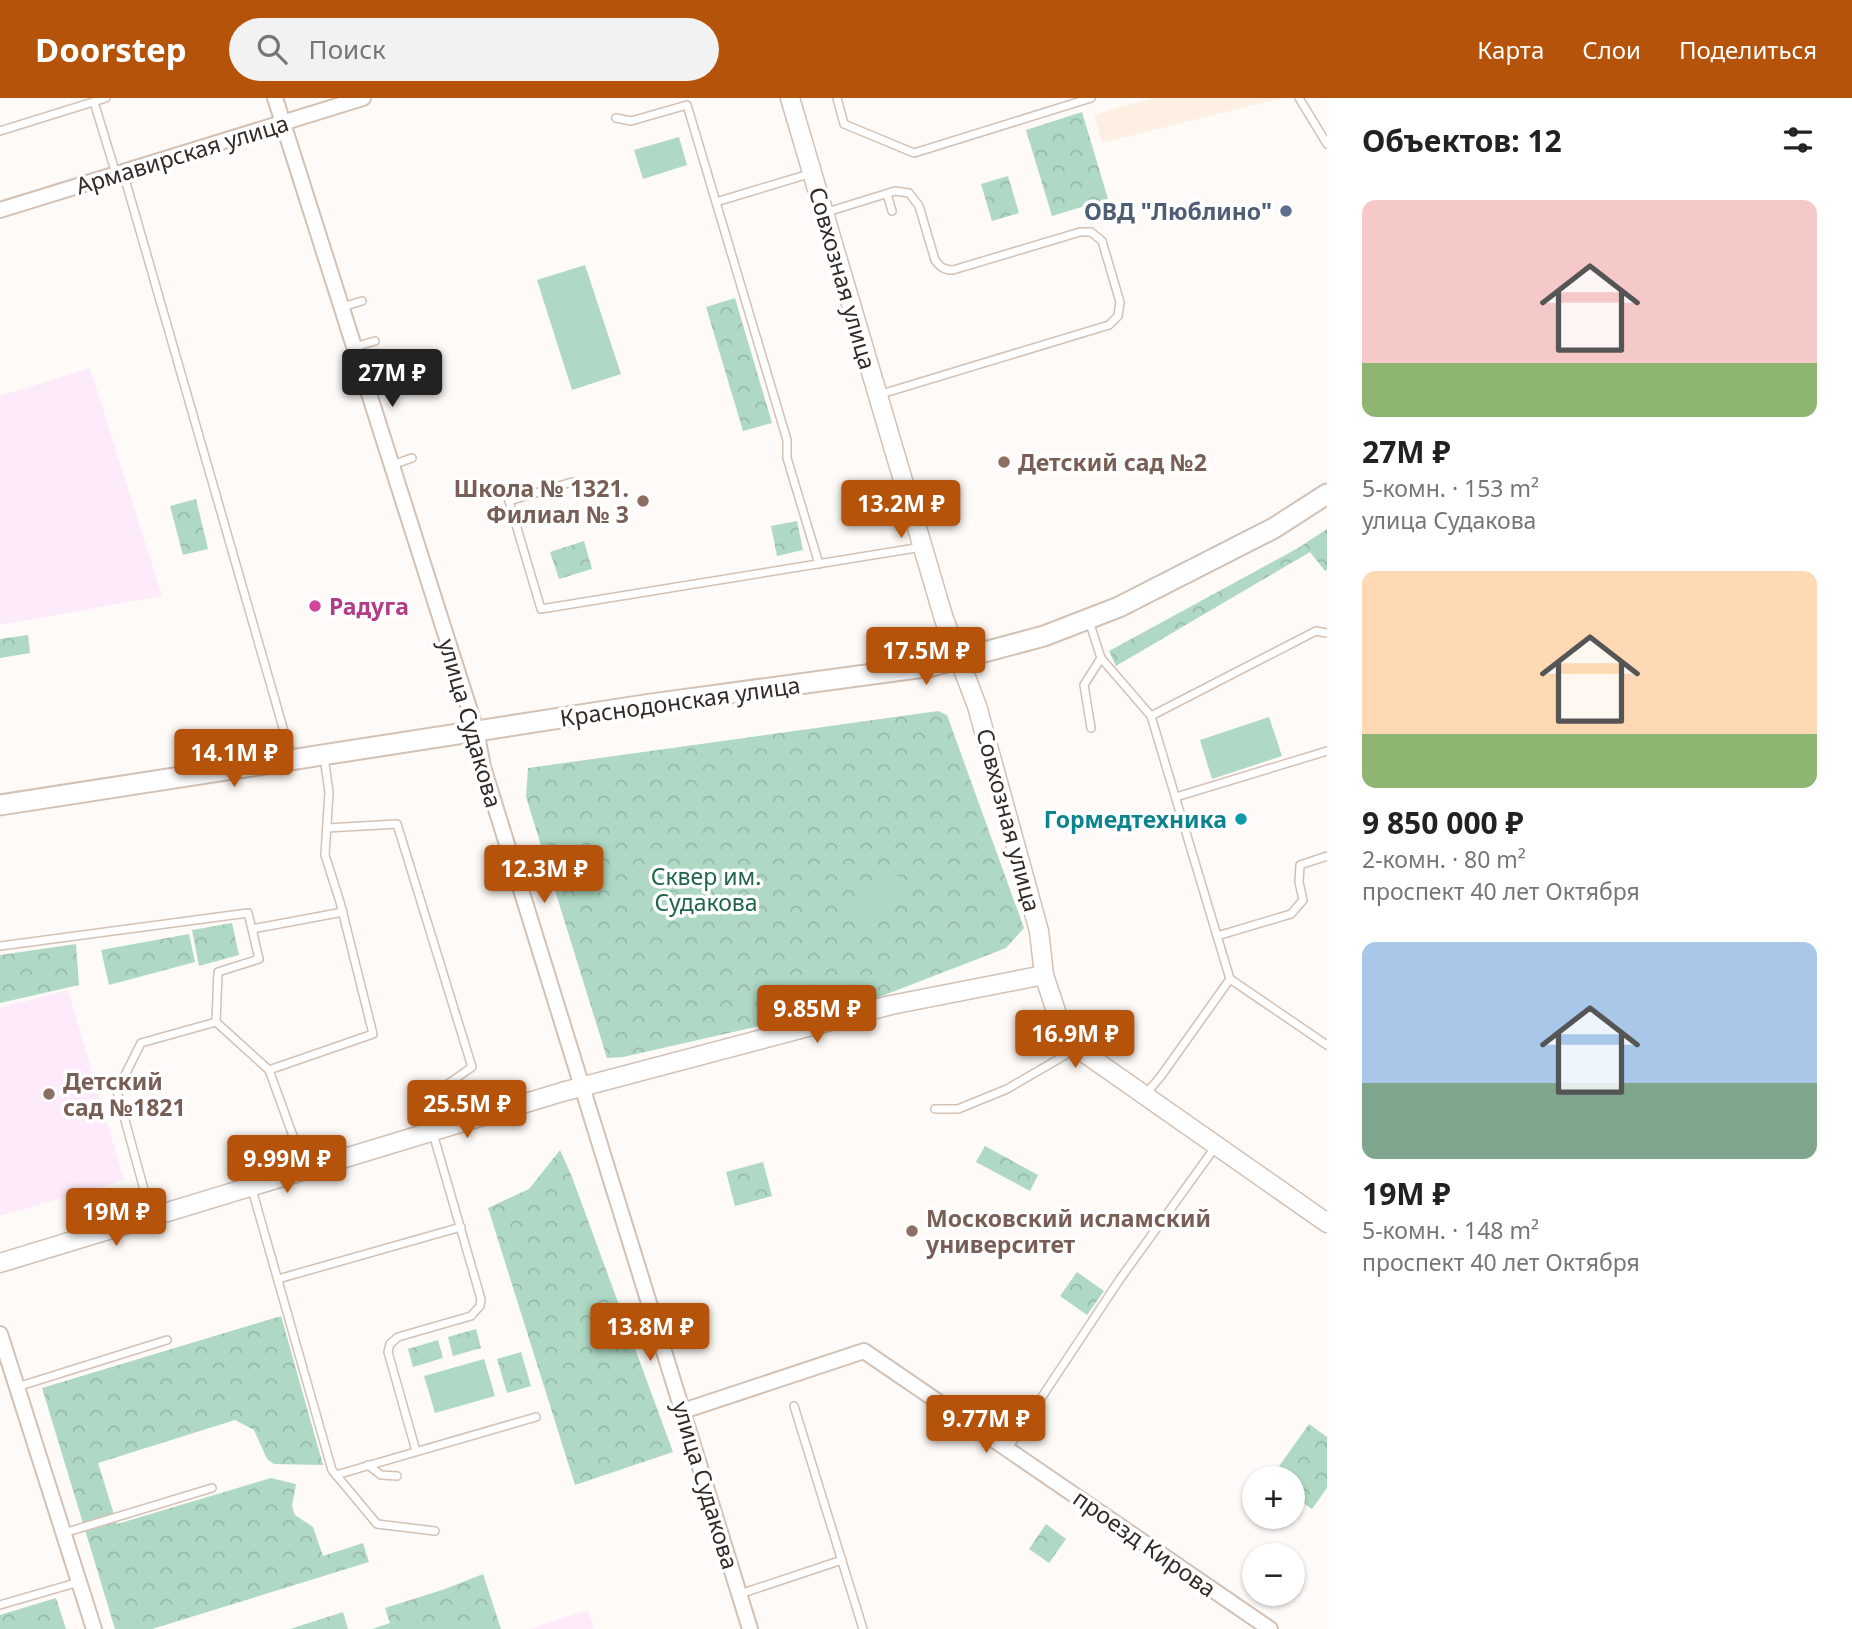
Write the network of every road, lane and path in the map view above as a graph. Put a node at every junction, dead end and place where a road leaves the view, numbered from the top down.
1 (106, 98) edge
2 (275, 98) edge
3 (363, 98) edge
4 (790, 98) edge
5 (837, 98) edge
6 (1056, 98) edge
7 (1091, 98) edge
8 (1299, 98) edge
9 (94, 102) junction
10 (1059, 108) junction
11 (615, 118) dead end
12 (283, 122) junction
13 (0, 131) edge
14 (1327, 145) edge
15 (120, 173) junction
16 (812, 173) junction
17 (887, 194) junction
18 (716, 202) junction
19 (0, 210) edge
20 (892, 211) dead end
21 (824, 213) junction
22 (362, 301) dead end
23 (341, 307) junction
24 (375, 341) dead end
25 (354, 347) junction
26 (878, 395) junction
27 (412, 458) dead end
28 (391, 465) junction
29 (572, 482) dead end
30 (1327, 494) edge
31 (923, 547) junction
32 (819, 564) junction
33 (1088, 621) junction
34 (1327, 633) edge
35 (1101, 658) junction
36 (959, 659) junction
37 (1151, 716) junction
38 (1091, 728) dead end
39 (476, 730) junction
40 (1327, 751) edge
41 (323, 755) junction
42 (292, 760) junction
43 (1176, 797) junction
44 (0, 805) edge
45 (327, 828) junction
46 (1327, 856) edge
47 (343, 912) junction
48 (252, 929) junction
49 (1217, 936) junction
50 (0, 946) edge
51 (1044, 975) junction
52 (1230, 979) junction
53 (216, 1022) junction
54 (1327, 1045) edge
55 (1080, 1050) junction
56 (269, 1070) junction
57 (584, 1087) junction
58 (1144, 1095) junction
59 (935, 1109) dead end
60 (433, 1131) junction
61 (1216, 1145) junction
62 (305, 1169) junction
63 (251, 1186) junction
64 (151, 1216) junction
65 (1327, 1223) edge
66 (461, 1227) junction
67 (0, 1263) edge
68 (278, 1279) junction
69 (0, 1334) edge
70 (167, 1340) dead end
71 (17, 1387) junction
72 (794, 1406) dead end
73 (683, 1411) junction
74 (536, 1418) dead end
75 (1008, 1448) junction
76 (416, 1451) junction
77 (368, 1465) junction
78 (336, 1475) junction
79 (397, 1476) dead end
80 (212, 1488) dead end
81 (435, 1531) dead end
82 (64, 1533) junction
83 (842, 1560) junction
84 (79, 1582) junction
85 (739, 1594) junction
86 (0, 1605) edge
87 (93, 1629) edge
88 (750, 1629) edge
89 (863, 1629) edge
90 (1270, 1629) edge

1 - 9 lane
2 - 12 street, улица Судакова
3 - 12 street, Армавирская улица
4 - 16 street, Совхозная улица
5 - 10 lane
6 - 10 lane
7 - 10 lane
8 - 14 lane
9 - 13 lane
9 - 15 lane
11 - 18 lane
12 - 15 street, Армавирская улица
12 - 23 street, улица Судакова
15 - 19 street, Армавирская улица
15 - 42 lane
16 - 18 lane
16 - 21 street, Совхозная улица
17 - 20 lane
17 - 21 lane
17 - 26 lane
18 - 32 lane
21 - 26 street, Совхозная улица
22 - 23 lane
23 - 25 street, улица Судакова
24 - 25 lane
25 - 28 street, улица Судакова
26 - 31 street, Совхозная улица
27 - 28 lane
28 - 39 street, улица Судакова
29 - 32 lane
30 - 33 main road, Краснодонская улица
31 - 32 lane
31 - 36 street, Совхозная улица
33 - 35 lane
33 - 36 main road, Краснодонская улица
34 - 37 lane
35 - 37 lane
35 - 38 lane
36 - 39 main road, Краснодонская улица
36 - 51 street, Совхозная улица
37 - 43 lane
39 - 41 main road, Краснодонская улица
39 - 57 street, улица Судакова
40 - 43 lane
41 - 42 main road, Краснодонская улица
41 - 45 lane
42 - 44 main road, Краснодонская улица
43 - 49 lane
45 - 47 lane
45 - 60 lane
46 - 49 lane
47 - 48 lane
47 - 56 lane
48 - 50 lane
48 - 53 lane
49 - 52 lane
51 - 55 street, Совхозная улица
51 - 57 street
52 - 54 lane
52 - 58 lane
53 - 56 lane
53 - 64 lane
55 - 58 street, Совхозная улица
55 - 59 lane
56 - 62 lane
57 - 60 street
57 - 73 street, улица Судакова
58 - 61 street, Совхозная улица
60 - 62 street
60 - 66 lane
61 - 65 street, Совхозная улица
61 - 75 lane
62 - 63 street
63 - 64 street
63 - 68 lane
64 - 67 street
66 - 68 lane
66 - 76 lane
68 - 78 lane
69 - 71 street
70 - 71 lane
71 - 82 street
72 - 83 lane
73 - 75 street, проезд Кирова
73 - 85 street, улица Судакова
74 - 76 lane
75 - 90 street, проезд Кирова
76 - 77 lane
77 - 78 lane
77 - 79 lane
78 - 81 lane
80 - 82 lane
82 - 84 street
83 - 85 lane
83 - 89 lane
84 - 86 lane
84 - 87 street
85 - 88 street, улица Судакова

